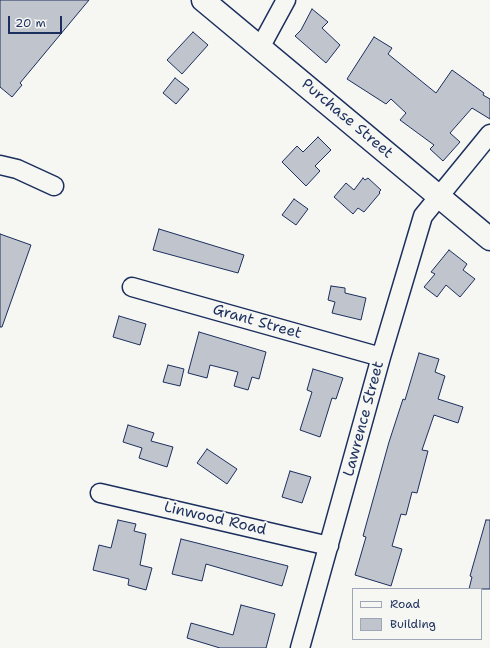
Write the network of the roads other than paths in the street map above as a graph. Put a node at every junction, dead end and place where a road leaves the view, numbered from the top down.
1 (203, 0) edge
2 (286, 0) edge
3 (261, 46) junction
4 (490, 134) edge
5 (0, 165) edge
6 (54, 186) dead end
7 (439, 196) junction
8 (490, 238) edge
9 (132, 287) dead end
10 (381, 357) junction
11 (100, 493) dead end
12 (329, 546) junction
13 (300, 648) edge

1 - 3 street, Purchase Street
2 - 3 street
3 - 7 street, Purchase Street
4 - 7 street, Lawrence Street
5 - 6 street
7 - 8 street, Purchase Street
7 - 10 street, Lawrence Street
9 - 10 street, Grant Street
10 - 12 street, Lawrence Street
11 - 12 street, Linwood Road
12 - 13 street, Lawrence Street

